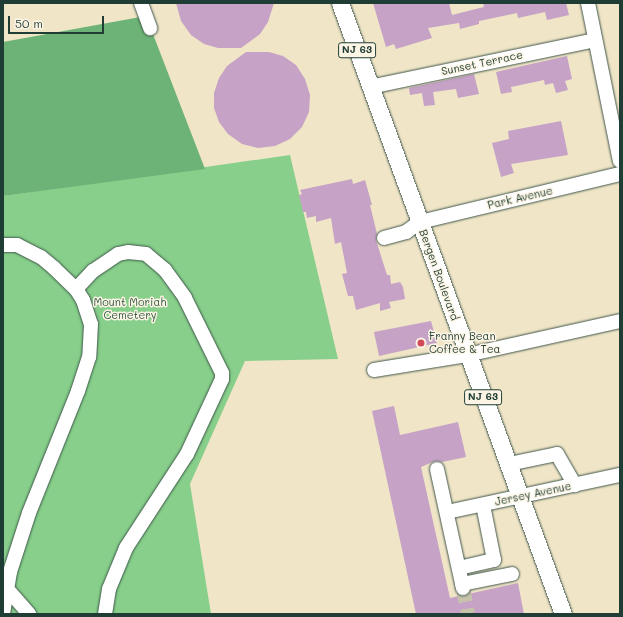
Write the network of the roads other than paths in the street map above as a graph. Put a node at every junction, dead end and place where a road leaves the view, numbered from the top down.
1 (141, 3) edge
2 (340, 3) edge
3 (588, 3) edge
4 (150, 28) dead end
5 (595, 40) junction
6 (370, 87) junction
7 (620, 161) edge
8 (620, 174) edge
9 (420, 222) junction
10 (384, 238) dead end
11 (3, 245) edge
12 (76, 289) junction
13 (620, 321) edge
14 (466, 354) junction
15 (374, 370) dead end
16 (509, 464) junction
17 (437, 469) dead end
18 (620, 475) edge
19 (574, 485) junction
20 (521, 498) junction
21 (483, 505) junction
22 (447, 512) junction
23 (459, 568) junction
24 (512, 574) dead end
25 (5, 586) edge
26 (3, 614) edge
27 (29, 614) edge
28 (105, 614) edge
29 (563, 614) edge

1 - 4 street
2 - 6 main road, Bergen Boulevard / NJ 63
3 - 5 street
5 - 6 street, Sunset Terrace
5 - 7 street
6 - 9 main road, Bergen Boulevard / NJ 63
8 - 9 street, Park Avenue
9 - 10 street, Park Avenue
9 - 14 main road, Bergen Boulevard / NJ 63
11 - 12 street
12 - 25 street
12 - 28 street
13 - 14 street
14 - 15 street
14 - 16 main road, Bergen Boulevard / NJ 63
16 - 19 street
16 - 20 main road, Bergen Boulevard / NJ 63
17 - 22 street
18 - 19 street, Jersey Avenue
19 - 20 street, Jersey Avenue
20 - 21 street, Jersey Avenue
20 - 29 main road, Bergen Boulevard / NJ 63
21 - 22 street, Jersey Avenue
21 - 23 street
22 - 23 street
23 - 24 street
25 - 26 street
25 - 27 street

